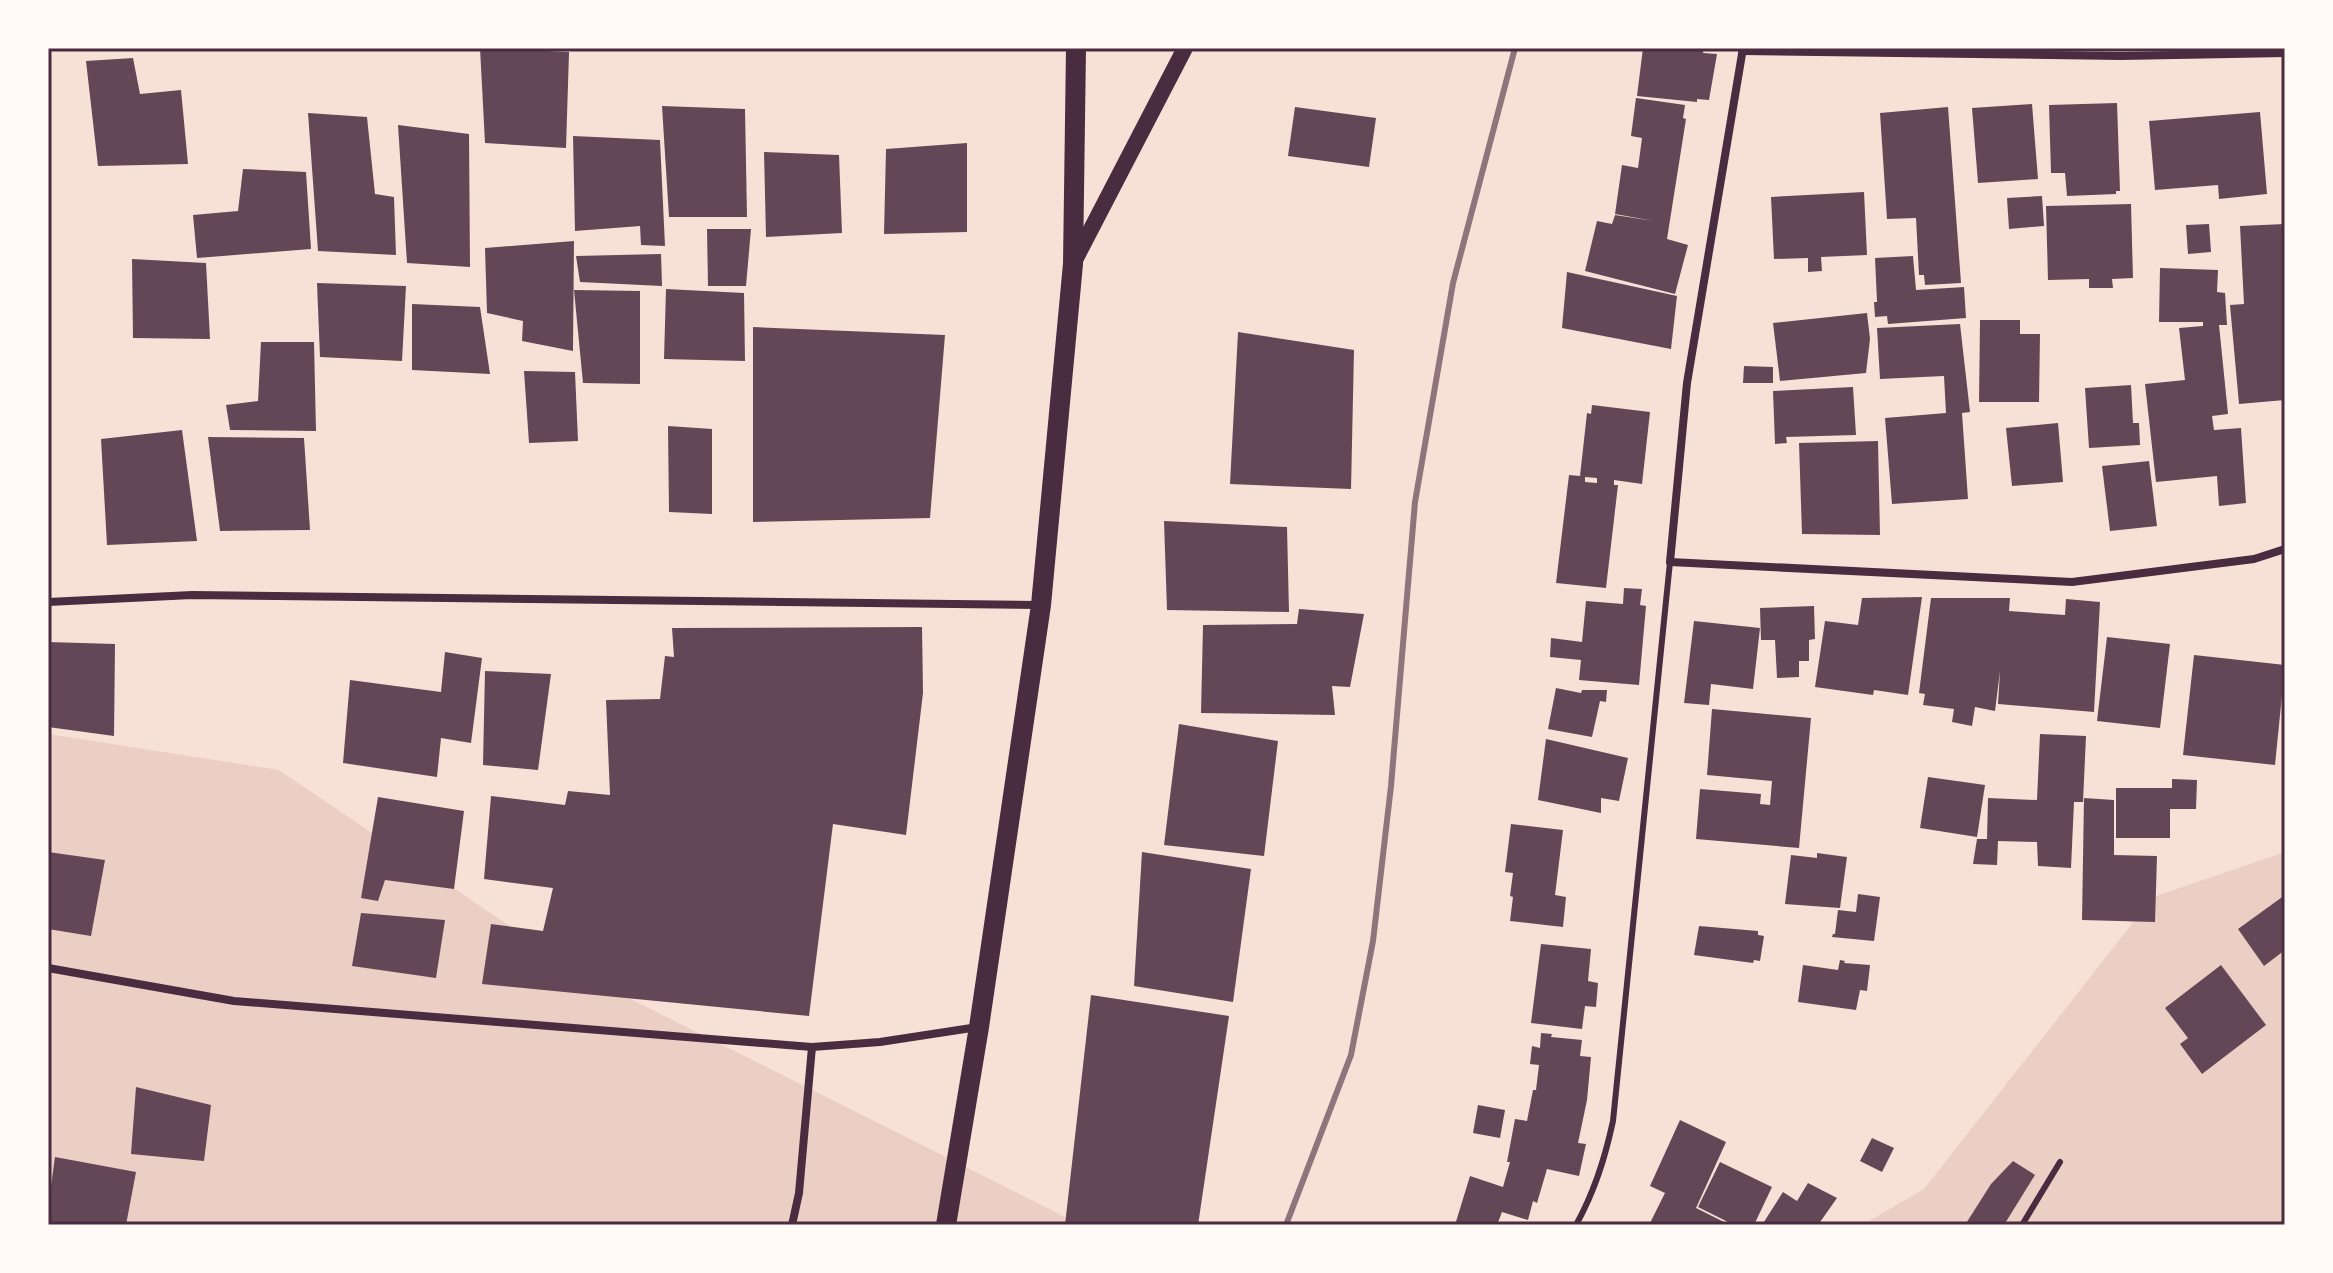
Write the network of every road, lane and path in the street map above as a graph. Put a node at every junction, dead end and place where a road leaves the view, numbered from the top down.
1 (1076, 48) edge
2 (1185, 48) edge
3 (1743, 50) edge
4 (2285, 53) edge
5 (1073, 264) junction
6 (2285, 549) edge
7 (1670, 562) junction
8 (48, 602) edge
9 (1041, 605) junction
10 (48, 968) edge
11 (979, 1027) junction
12 (812, 1047) junction
13 (2060, 1162) dead end
14 (792, 1225) edge
15 (946, 1225) edge
16 (1576, 1225) edge
17 (2022, 1225) edge

1 - 5 main road
2 - 5 main road
3 - 4 street
3 - 7 street
5 - 9 main road
6 - 7 street
7 - 16 lane
8 - 9 street
9 - 11 main road
10 - 12 street
11 - 12 street
11 - 15 main road
12 - 14 street
13 - 17 lane

